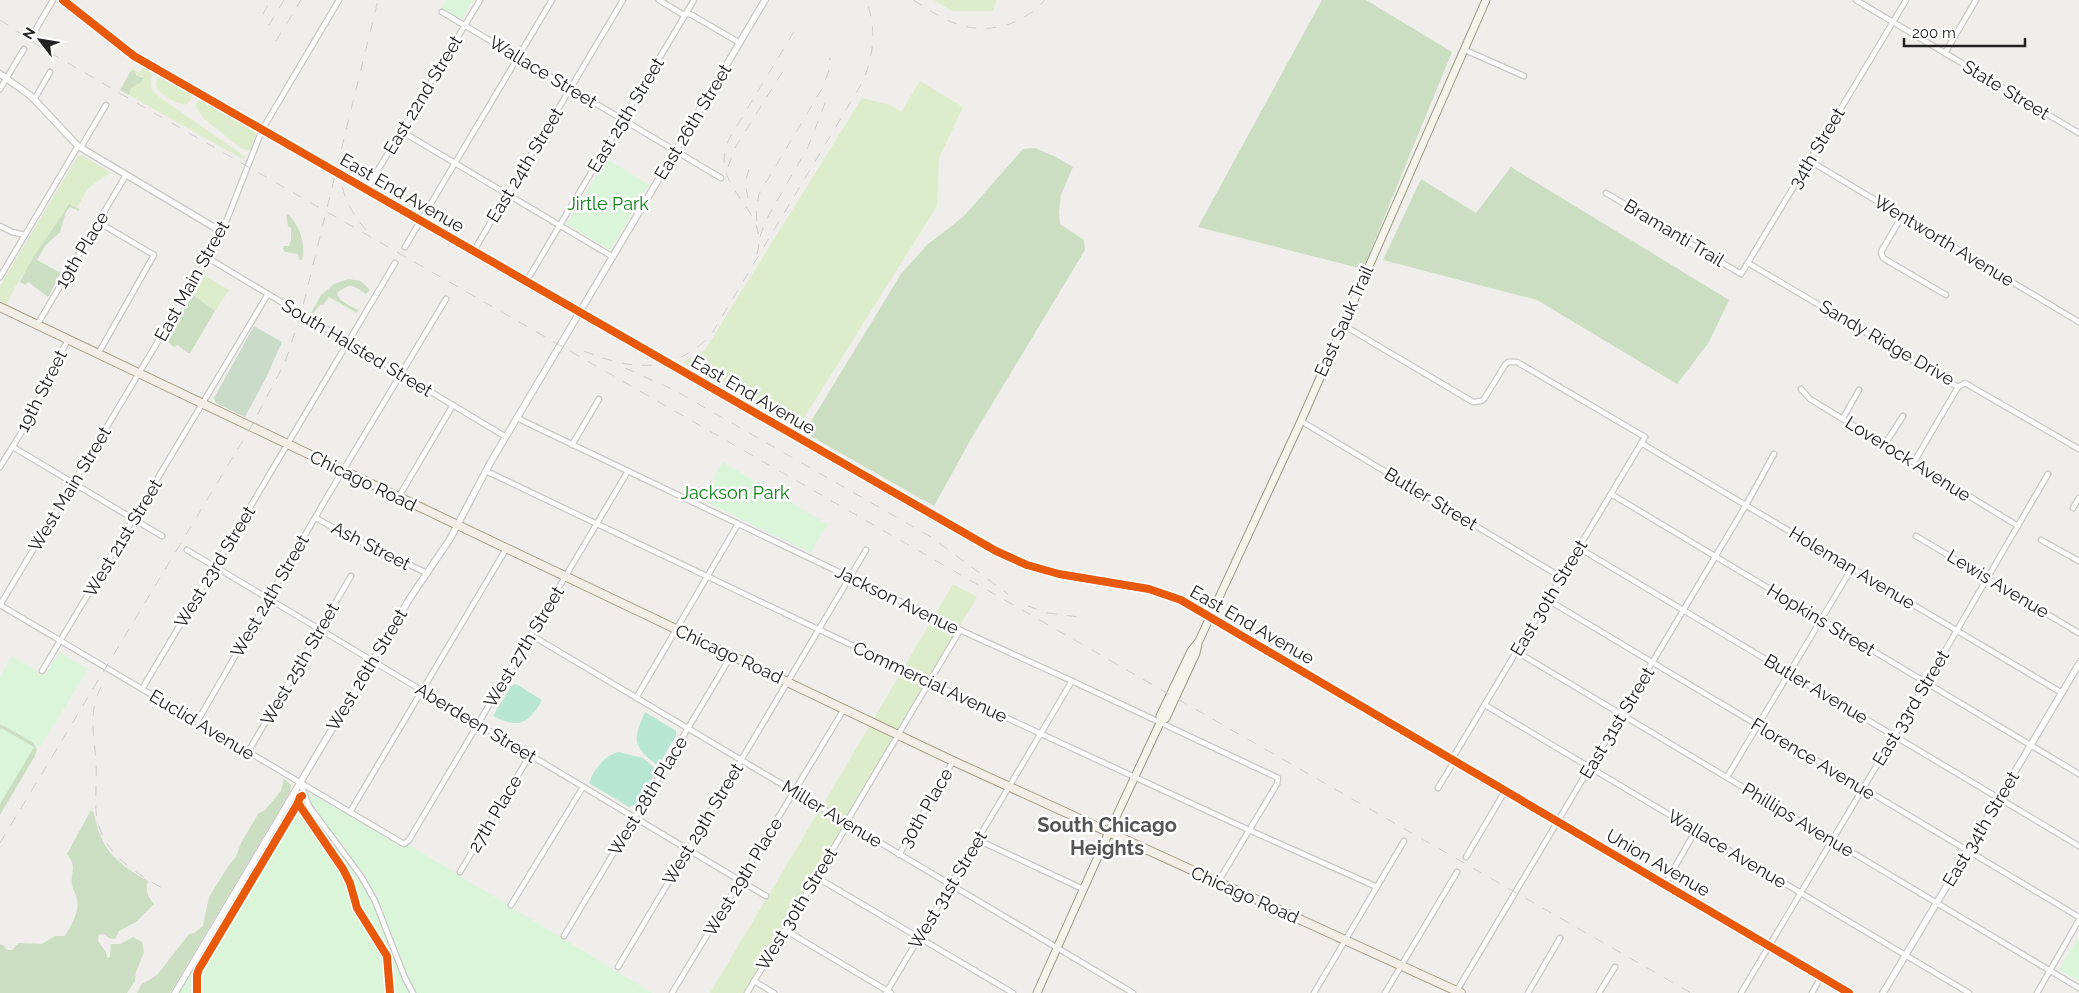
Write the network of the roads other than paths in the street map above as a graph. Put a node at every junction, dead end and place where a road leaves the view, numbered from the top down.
1 (53, 0) edge
2 (63, 0) edge
3 (339, 0) edge
4 (480, 0) edge
5 (552, 0) edge
6 (623, 0) edge
7 (659, 0) edge
8 (694, 0) edge
9 (765, 0) edge
10 (1486, 0) edge
11 (1856, 0) edge
12 (1906, 0) edge
13 (1976, 0) edge
14 (442, 12) dead end
15 (686, 14) junction
16 (1893, 22) junction
17 (465, 25) junction
18 (36, 29) dead end
19 (740, 44) junction
20 (24, 49) dead end
21 (1465, 50) junction
22 (1945, 53) junction
23 (518, 57) junction
24 (50, 72) dead end
25 (0, 74) edge
26 (1524, 76) dead end
27 (6, 78) junction
28 (0, 88) edge
29 (571, 88) junction
30 (34, 100) junction
31 (106, 105) dead end
32 (624, 120) junction
33 (262, 130) junction
34 (401, 132) junction
35 (2079, 133) edge
36 (79, 146) junction
37 (675, 151) junction
38 (1810, 161) junction
39 (455, 164) junction
40 (126, 175) junction
41 (721, 178) dead end
42 (366, 190) junction
43 (1606, 193) dead end
44 (508, 195) junction
45 (1902, 216) junction
46 (420, 221) junction
47 (98, 222) junction
48 (560, 225) junction
49 (0, 226) edge
50 (12, 232) junction
51 (222, 232) junction
52 (25, 235) junction
53 (21, 243) junction
54 (405, 247) dead end
55 (473, 252) junction
56 (612, 257) junction
57 (208, 258) junction
58 (395, 263) dead end
59 (1748, 263) junction
60 (1741, 274) joint
61 (0, 277) edge
62 (526, 282) junction
63 (268, 294) junction
64 (1946, 295) dead end
65 (446, 299) dead end
66 (0, 308) edge
67 (579, 313) junction
68 (2079, 322) edge
69 (37, 325) junction
70 (1343, 325) junction
71 (68, 340) junction
72 (349, 343) junction
73 (559, 346) joint
74 (98, 354) junction
75 (139, 374) junction
76 (401, 374) junction
77 (1958, 387) junction
78 (1800, 389) dead end
79 (1859, 390) dead end
80 (599, 399) dead end
81 (204, 405) junction
82 (453, 405) junction
83 (1903, 416) dead end
84 (517, 418) junction
85 (1843, 418) junction
86 (1300, 421) junction
87 (506, 437) junction
88 (1641, 442) junction
89 (287, 444) junction
90 (1885, 444) junction
91 (572, 445) junction
92 (13, 447) junction
93 (2079, 450) edge
94 (1774, 454) dead end
95 (1914, 462) junction
96 (1, 464) edge
97 (343, 471) junction
98 (486, 471) junction
99 (628, 471) junction
100 (2048, 474) dead end
101 (74, 484) junction
102 (1611, 494) junction
103 (398, 498) junction
104 (2079, 498) edge
105 (1746, 505) junction
106 (2073, 508) dead end
107 (316, 518) junction
108 (134, 519) junction
109 (596, 524) junction
110 (738, 524) junction
111 (457, 526) junction
112 (2018, 526) junction
113 (162, 536) dead end
114 (1916, 536) dead end
115 (2041, 540) dead end
116 (1578, 548) junction
117 (506, 549) junction
118 (187, 550) dead end
119 (866, 550) dead end
120 (1716, 557) junction
121 (2079, 561) edge
122 (216, 568) junction
123 (1852, 568) junction
124 (427, 574) junction
125 (351, 576) dead end
126 (707, 576) junction
127 (566, 577) junction
128 (849, 577) junction
129 (1561, 577) junction
130 (1988, 577) junction
131 (268, 599) junction
132 (1548, 600) junction
133 (0, 605) edge
134 (1684, 610) junction
135 (1210, 617) junction
136 (1821, 620) junction
137 (320, 630) junction
138 (676, 630) junction
139 (818, 630) junction
140 (960, 630) junction
141 (1957, 630) junction
142 (2079, 633) edge
143 (531, 635) junction
144 (61, 641) junction
145 (1517, 652) junction
146 (731, 656) junction
147 (372, 661) junction
148 (1653, 663) junction
149 (2079, 664) edge
150 (42, 671) dead end
151 (1789, 673) junction
152 (1072, 681) junction
153 (788, 682) junction
154 (929, 682) junction
155 (1926, 683) junction
156 (142, 689) junction
157 (422, 691) junction
158 (2062, 693) junction
159 (636, 698) junction
160 (1485, 705) junction
161 (844, 709) junction
162 (1622, 715) junction
163 (197, 722) junction
164 (1160, 722) junction
165 (478, 724) junction
166 (1758, 726) junction
167 (688, 728) junction
168 (1040, 734) junction
169 (898, 735) junction
170 (1894, 736) junction
171 (2031, 745) junction
172 (248, 752) junction
173 (530, 755) junction
174 (741, 760) junction
175 (1453, 760) junction
176 (953, 761) junction
177 (1591, 767) junction
178 (2079, 774) edge
179 (1134, 776) junction
180 (1727, 777) junction
181 (300, 782) junction
182 (1009, 786) junction
183 (583, 787) junction
184 (1438, 788) dead end
185 (1863, 789) junction
186 (1505, 790) junction
187 (794, 792) junction
188 (1999, 798) junction
189 (350, 812) junction
190 (635, 818) junction
191 (1559, 822) junction
192 (847, 823) junction
193 (1249, 830) junction
194 (1696, 830) junction
195 (1109, 832) junction
196 (978, 840) junction
197 (1404, 841) dead end
198 (1832, 841) junction
199 (404, 844) joint
200 (2079, 846) edge
201 (688, 850) junction
202 (1968, 851) junction
203 (899, 855) junction
204 (1466, 857) dead end
205 (460, 872) dead end
206 (1457, 872) dead end
207 (816, 877) junction
208 (740, 881) junction
209 (951, 884) junction
210 (1218, 884) junction
211 (1665, 884) junction
212 (1376, 887) junction
213 (1083, 889) junction
214 (1800, 893) junction
215 (766, 896) dead end
216 (1937, 903) junction
217 (511, 905) dead end
218 (2079, 919) edge
219 (785, 930) junction
220 (564, 936) dead end
221 (919, 938) junction
222 (1560, 938) dead end
223 (1345, 940) junction
224 (1769, 946) junction
225 (1057, 948) junction
226 (1906, 955) junction
227 (1401, 966) junction
228 (618, 967) dead end
229 (1615, 967) dead end
230 (2050, 971) junction
231 (1821, 977) junction
232 (754, 981) junction
233 (2079, 988) edge
234 (888, 992) edge
235 (1458, 992) edge
236 (175, 993) edge
237 (413, 993) edge
238 (672, 993) edge
239 (747, 993) edge
240 (774, 993) edge
241 (1013, 993) edge
242 (1037, 993) edge
243 (1133, 993) edge
244 (1314, 993) edge
245 (1385, 993) edge
246 (1528, 993) edge
247 (1599, 993) edge
248 (1741, 993) edge
249 (1812, 993) edge
250 (1849, 993) edge
251 (1883, 993) edge
252 (1969, 993) edge
253 (2037, 993) edge

1 - 18 street
2 - 33 street, East End Avenue
3 - 33 street, East Main Street
4 - 17 street, East 22nd Street
5 - 23 street
6 - 29 street, East 24th Street
7 - 15 street
8 - 15 street, East 25th Street
9 - 19 street, East 26th Street
10 - 21 main road, East Sauk Trail
11 - 16 street, State Street
12 - 16 street, 34th Street
13 - 22 street
14 - 17 street, Wallace Street
15 - 19 street
15 - 32 street, East 25th Street
16 - 22 street, State Street
16 - 38 street, 34th Street
17 - 23 street, Wallace Street
17 - 34 street, East 22nd Street
19 - 37 street, East 26th Street
20 - 27 street
21 - 26 street
21 - 70 main road, East Sauk Trail
22 - 35 street, State Street
23 - 29 street, Wallace Street
23 - 39 street
24 - 30 street
25 - 27 street
27 - 28 street
27 - 30 street
29 - 32 street, Wallace Street
29 - 44 street, East 24th Street
30 - 36 street
31 - 36 street
32 - 37 street, Wallace Street
32 - 48 street, East 25th Street
33 - 42 street, East End Avenue
33 - 51 street, East Main Street
34 - 39 street
34 - 42 street, East 22nd Street
36 - 40 street
36 - 52 street
37 - 41 street, Wallace Street
37 - 56 street, East 26th Street
38 - 45 street, Wentworth Avenue
38 - 59 street, 34th Street
39 - 44 street
39 - 46 street
40 - 47 street, 19th Place
40 - 51 street
42 - 46 street, East End Avenue
43 - 60 street, Bramanti Trail
44 - 48 street
44 - 55 street, East 24th Street
45 - 64 street
45 - 68 street, Wentworth Avenue
46 - 54 street
46 - 55 street, East End Avenue
47 - 69 street, 19th Place
47 - 74 street
48 - 56 street
48 - 62 street, East 25th Street
49 - 50 street
50 - 52 street
50 - 53 street
51 - 57 street, East Main Street
52 - 53 street
53 - 61 street
55 - 62 street, East End Avenue
56 - 67 street, East 26th Street
57 - 63 street, South Halsted Street
57 - 75 street, East Main Street
58 - 72 street, West 23rd Street
59 - 60 street, 34th Street
59 - 77 street, Sandy Ridge Drive
62 - 67 street, East End Avenue
63 - 72 street, South Halsted Street
63 - 81 street, West 21st Street
65 - 76 street
66 - 69 main road, Chicago Road
67 - 73 street, East 26th Street
67 - 135 street, East End Avenue
69 - 71 main road, Chicago Road
70 - 86 main road, East Sauk Trail
70 - 88 street, East 30th Street
71 - 74 main road, Chicago Road
71 - 92 street, 19th Street
72 - 76 street, South Halsted Street
72 - 89 street, West 23rd Street
73 - 84 street, West 26th Street
74 - 75 main road, Chicago Road
75 - 81 main road, Chicago Road
75 - 101 street, West Main Street
76 - 82 street, South Halsted Street
76 - 97 street
77 - 93 street, Sandy Ridge Drive
77 - 95 street
78 - 85 street, Loverock Avenue
79 - 85 street
80 - 91 street
81 - 89 main road, Chicago Road
81 - 108 street, West 21st Street
82 - 87 street, South Halsted Street
82 - 103 street
83 - 90 street
84 - 87 street, West 26th Street
84 - 91 street, Jackson Avenue
85 - 90 street, Loverock Avenue
86 - 129 street, Butler Street
86 - 135 main road, East Sauk Trail
87 - 98 street, West 26th Street
88 - 102 street, East 30th Street
88 - 105 street, Holeman Avenue
89 - 97 main road, Chicago Road
89 - 122 street, West 23rd Street
90 - 95 street, Loverock Avenue
91 - 99 street, Jackson Avenue
92 - 96 street, 19th Street
92 - 101 street
94 - 105 street, East 31st Street
95 - 112 street, Loverock Avenue
97 - 103 main road, Chicago Road
97 - 107 street, West 24th Street
98 - 109 street, Commercial Avenue
98 - 111 street, West 26th Street
99 - 109 street, West 27th Street
99 - 110 street, Jackson Avenue
100 - 112 street, East 33rd Street
101 - 108 street
101 - 133 street, West Main Street
102 - 116 street, East 30th Street
102 - 120 street, Hopkins Street
103 - 111 main road, Chicago Road
104 - 106 street
105 - 120 street, East 31st Street
105 - 123 street, Holeman Avenue
107 - 124 street, Ash Street
107 - 131 street, West 24th Street
108 - 113 street
108 - 144 street, West 21st Street
109 - 126 street, Commercial Avenue
109 - 127 street, West 27th Street
110 - 126 street
110 - 128 street, Jackson Avenue
111 - 117 main road, Chicago Road
111 - 124 street, West 26th Street
112 - 130 street, East 33rd Street
114 - 130 street, Lewis Avenue
115 - 121 street
116 - 129 street, East 30th Street
116 - 134 street, Butler Avenue
117 - 127 main road, Chicago Road
117 - 157 street
118 - 122 street, Aberdeen Street
119 - 128 street, West 29th Street
120 - 134 street, East 31st Street
120 - 136 street, Hopkins Street
122 - 131 street, Aberdeen Street
122 - 156 street, West 23rd Street
123 - 136 street
123 - 141 street, Holeman Avenue
124 - 147 street, West 26th Street
125 - 137 street, West 25th Street
126 - 138 street
126 - 139 street, Commercial Avenue
127 - 138 main road, Chicago Road
127 - 143 street, West 27th Street
128 - 139 street, West 29th Street
128 - 140 street, Jackson Avenue
129 - 132 street, East 30th Street
130 - 141 street, East 33rd Street
130 - 142 street, Lewis Avenue
131 - 137 street, Aberdeen Street
131 - 163 street, West 24th Street
132 - 145 street, East 30th Street
132 - 148 street, Florence Avenue
133 - 144 street, Euclid Avenue
134 - 148 street, East 31st Street
134 - 151 street, Butler Avenue
135 - 164 main road, East Sauk Trail
135 - 175 street, East End Avenue
136 - 151 street
136 - 155 street, Hopkins Street
137 - 147 street, Aberdeen Street
137 - 172 street, West 25th Street
138 - 146 main road, Chicago Road
138 - 159 street
139 - 153 street, West 29th Street
139 - 154 street, Commercial Avenue
140 - 152 street, Jackson Avenue
140 - 154 street, West 30th Street
141 - 155 street, East 33rd Street
141 - 158 street, Holeman Avenue
143 - 159 street, Miller Avenue
143 - 165 street, West 27th Street
144 - 150 street, West 21st Street
144 - 156 street, Euclid Avenue
145 - 160 street, East 30th Street
145 - 162 street, Phillips Avenue
146 - 153 main road, Chicago Road
146 - 167 street, West 28th Place
147 - 157 street, Aberdeen Street
147 - 181 street, West 26th Street
148 - 162 street, East 31st Street
148 - 166 street, Florence Avenue
149 - 158 street, East 34th Street
151 - 166 street
151 - 170 street, Butler Avenue
152 - 164 street, Jackson Avenue
152 - 168 street
153 - 161 main road, Chicago Road
153 - 174 street, West 29th Street
154 - 168 street, Commercial Avenue
154 - 169 street, West 30th Street
155 - 170 street, East 33rd Street
155 - 171 street, Hopkins Street
156 - 163 street, Euclid Avenue
157 - 165 street, Aberdeen Street
157 - 189 street
158 - 171 street, East 34th Street
159 - 167 street, Miller Avenue
160 - 175 street, East 30th Street
160 - 177 street, Wallace Avenue
161 - 169 main road, Chicago Road
161 - 187 street, West 29th Place
162 - 177 street, East 31st Street
162 - 180 street, Phillips Avenue
163 - 172 street, Euclid Avenue
164 - 179 main road, East Sauk Trail
164 - 193 street, Jackson Avenue
165 - 173 street, Aberdeen Street
165 - 199 street, West 27th Street
166 - 180 street
166 - 185 street, Florence Avenue
167 - 174 street, Miller Avenue
167 - 190 street, West 28th Place
168 - 179 street, Commercial Avenue
168 - 182 street
169 - 176 main road, Chicago Road
169 - 192 street, West 30th Street
170 - 185 street, East 33rd Street
170 - 188 street, Butler Avenue
171 - 178 street, Hopkins Street
171 - 188 street, East 34th Street
172 - 181 street, Euclid Avenue
173 - 183 street, Aberdeen Street
173 - 205 street, 27th Place
174 - 187 street, Miller Avenue
174 - 201 street, West 29th Street
175 - 184 street, East 30th Street
175 - 186 street, Union Avenue
176 - 182 main road, Chicago Road
176 - 203 street, 30th Place
177 - 191 street, East 31st Street
177 - 194 street, Wallace Avenue
179 - 193 street, Commercial Avenue
179 - 195 main road, East Sauk Trail
180 - 198 street, Phillips Avenue
181 - 189 street, Euclid Avenue
181 - 236 street, West 26th Street
181 - 237 street
182 - 195 main road, Chicago Road
182 - 196 street, West 31st Street
183 - 190 street, Aberdeen Street
183 - 217 street
185 - 198 street, East 33rd Street
185 - 202 street, Florence Avenue
186 - 191 street, Union Avenue
186 - 204 street
187 - 192 street, Miller Avenue
187 - 208 street, West 29th Place
188 - 200 street, Butler Avenue
188 - 202 street, East 34th Street
189 - 199 street, Euclid Avenue
190 - 201 street, Aberdeen Street
190 - 220 street, West 28th Place
191 - 211 street, Union Avenue
191 - 235 street, East 31st Street
192 - 203 street, Miller Avenue
192 - 207 street, West 30th Street
193 - 210 street
193 - 212 street, Commercial Avenue
194 - 211 street
194 - 214 street, Wallace Avenue
195 - 210 main road, Chicago Road
195 - 213 main road, East Sauk Trail
196 - 209 street, West 31st Street
196 - 213 street
197 - 212 street
198 - 214 street, East 33rd Street
198 - 216 street, Phillips Avenue
201 - 208 street, Aberdeen Street
201 - 228 street, West 29th Street
202 - 216 street, East 34th Street
202 - 218 street, Florence Avenue
203 - 209 street, Miller Avenue
206 - 227 street
207 - 219 street, West 30th Street
207 - 221 street
208 - 215 street, Aberdeen Street
208 - 238 street, West 29th Place
209 - 221 street, West 31st Street
209 - 225 street, Miller Avenue
210 - 223 main road, Chicago Road
211 - 224 street, Union Avenue
212 - 223 street
213 - 225 main road, East Sauk Trail
214 - 224 street, East 33rd Street
214 - 226 street, Wallace Avenue
216 - 226 street, East 34th Street
216 - 230 street, Phillips Avenue
218 - 230 street
219 - 232 street, West 30th Street
219 - 234 street
221 - 234 street, West 31st Street
221 - 241 street
222 - 246 street
223 - 227 main road, Chicago Road
223 - 244 street
224 - 231 street, Union Avenue
224 - 248 street, East 33rd Street
225 - 242 main road, East Sauk Trail
225 - 243 street, Miller Avenue
226 - 251 street, East 34th Street
226 - 252 street, Wallace Avenue
227 - 235 main road, Chicago Road
227 - 245 street
229 - 247 street
230 - 233 street, Phillips Avenue
230 - 253 street
231 - 249 street
231 - 250 street, Union Avenue
232 - 239 street, West 30th Street
232 - 240 street

